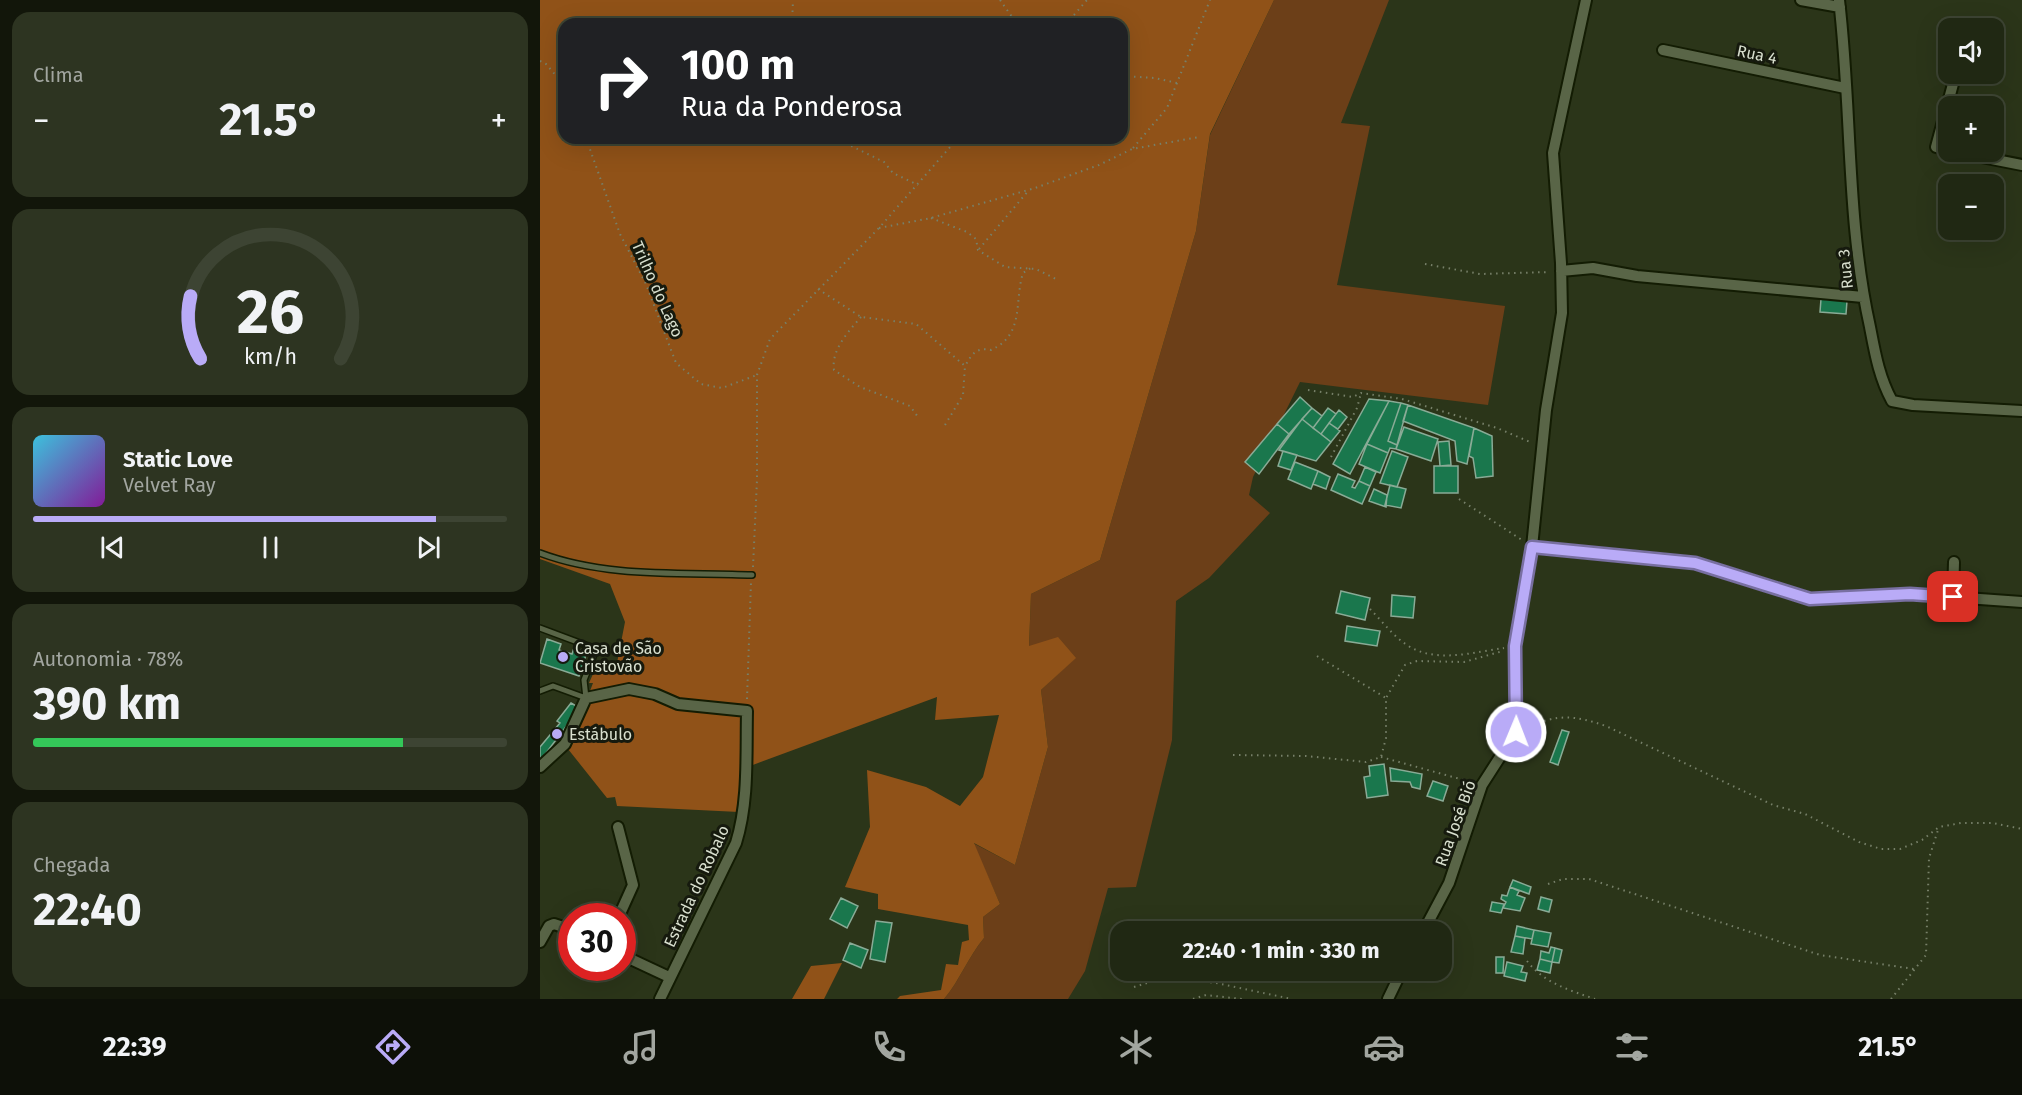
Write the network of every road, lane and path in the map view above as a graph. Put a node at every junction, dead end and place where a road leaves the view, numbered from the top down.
1 (793, 0) edge
2 (1000, 0) edge
3 (1087, 0) edge
4 (1210, 0) edge
5 (1586, 0) edge
6 (1802, 0) edge
7 (1839, 4) edge
8 (792, 18) edge
9 (1013, 18) edge
10 (1071, 18) edge
11 (1663, 50) dead end
12 (540, 62) edge
13 (1128, 76) edge
14 (558, 78) edge
15 (1177, 83) junction
16 (1953, 84) dead end
17 (1845, 88) junction
18 (1950, 96) edge
19 (1199, 137) dead end
20 (588, 144) edge
21 (847, 144) edge
22 (953, 144) edge
23 (1132, 149) junction
24 (2004, 161) edge
25 (2022, 165) edge
26 (918, 185) junction
27 (1029, 190) junction
28 (931, 219) junction
29 (879, 228) junction
30 (978, 250) junction
31 (1425, 264) dead end
32 (1031, 268) junction
33 (1562, 271) junction
34 (1056, 279) dead end
35 (818, 289) junction
36 (1863, 297) junction
37 (861, 317) junction
38 (964, 366) junction
39 (757, 375) junction
40 (1308, 390) dead end
41 (1361, 393) junction
42 (2022, 411) edge
43 (918, 417) dead end
44 (945, 425) dead end
45 (1542, 447) junction
46 (1331, 457) dead end
47 (1459, 499) dead end
48 (1532, 547) junction
49 (540, 553) edge
50 (1954, 562) dead end
51 (752, 575) junction
52 (1953, 597) junction
53 (2022, 602) edge
54 (1370, 609) dead end
55 (540, 628) edge
56 (1515, 646) junction
57 (1317, 656) dead end
58 (540, 691) edge
59 (586, 698) junction
60 (1386, 698) junction
61 (747, 711) junction
62 (1516, 732) junction
63 (1233, 755) dead end
64 (1381, 757) junction
65 (540, 767) edge
66 (1482, 785) junction
67 (618, 827) dead end
68 (1939, 827) junction
69 (2022, 829) edge
70 (1548, 884) dead end
71 (625, 903) edge
72 (1429, 921) edge
73 (558, 925) edge
74 (540, 942) edge
75 (1527, 961) dead end
76 (636, 962) edge
77 (1914, 969) junction
78 (669, 977) junction
79 (1397, 981) edge
80 (1134, 987) dead end
81 (660, 999) edge
82 (1193, 999) edge
83 (1242, 999) edge
84 (1292, 999) edge
85 (1388, 999) edge
86 (1595, 999) edge
87 (1891, 999) edge

1 - 8 path
2 - 9 path
3 - 10 path
4 - 15 path
5 - 33 street
6 - 7 street
7 - 17 street, Rua 3
11 - 17 street, Rua 4
12 - 14 path
13 - 15 path
15 - 23 path
16 - 18 street
17 - 36 street, Rua 3
19 - 23 path
20 - 39 path, Trilho do Lago
21 - 26 path
22 - 26 path
23 - 27 path
24 - 25 street
26 - 29 path
27 - 28 path
27 - 30 path
28 - 29 path
28 - 30 path
29 - 35 path
30 - 32 path
31 - 33 path
32 - 34 path
32 - 38 path
33 - 36 street
33 - 45 street
35 - 37 path
35 - 39 path
36 - 42 street, Rua 3
37 - 38 path
37 - 43 path
38 - 44 path
39 - 51 path
40 - 41 path
41 - 45 path
41 - 46 path
45 - 48 street
47 - 48 path
48 - 52 street
48 - 56 street
49 - 51 lane
50 - 52 street
51 - 61 path
52 - 53 street
54 - 56 path
55 - 59 lane
56 - 60 path
56 - 62 street
57 - 60 path
58 - 59 lane
59 - 61 street
59 - 65 street
60 - 64 path
61 - 78 street, Estrada do Robalo
62 - 66 street, Rua José Bió
62 - 68 path
63 - 64 path
64 - 66 path
66 - 72 street, Rua José Bió
67 - 71 street
68 - 69 path
68 - 77 path
70 - 77 path
73 - 74 street
75 - 86 path
76 - 78 street
77 - 87 path
78 - 81 street, Estrada do Robalo
79 - 85 street
80 - 84 path
82 - 83 path

